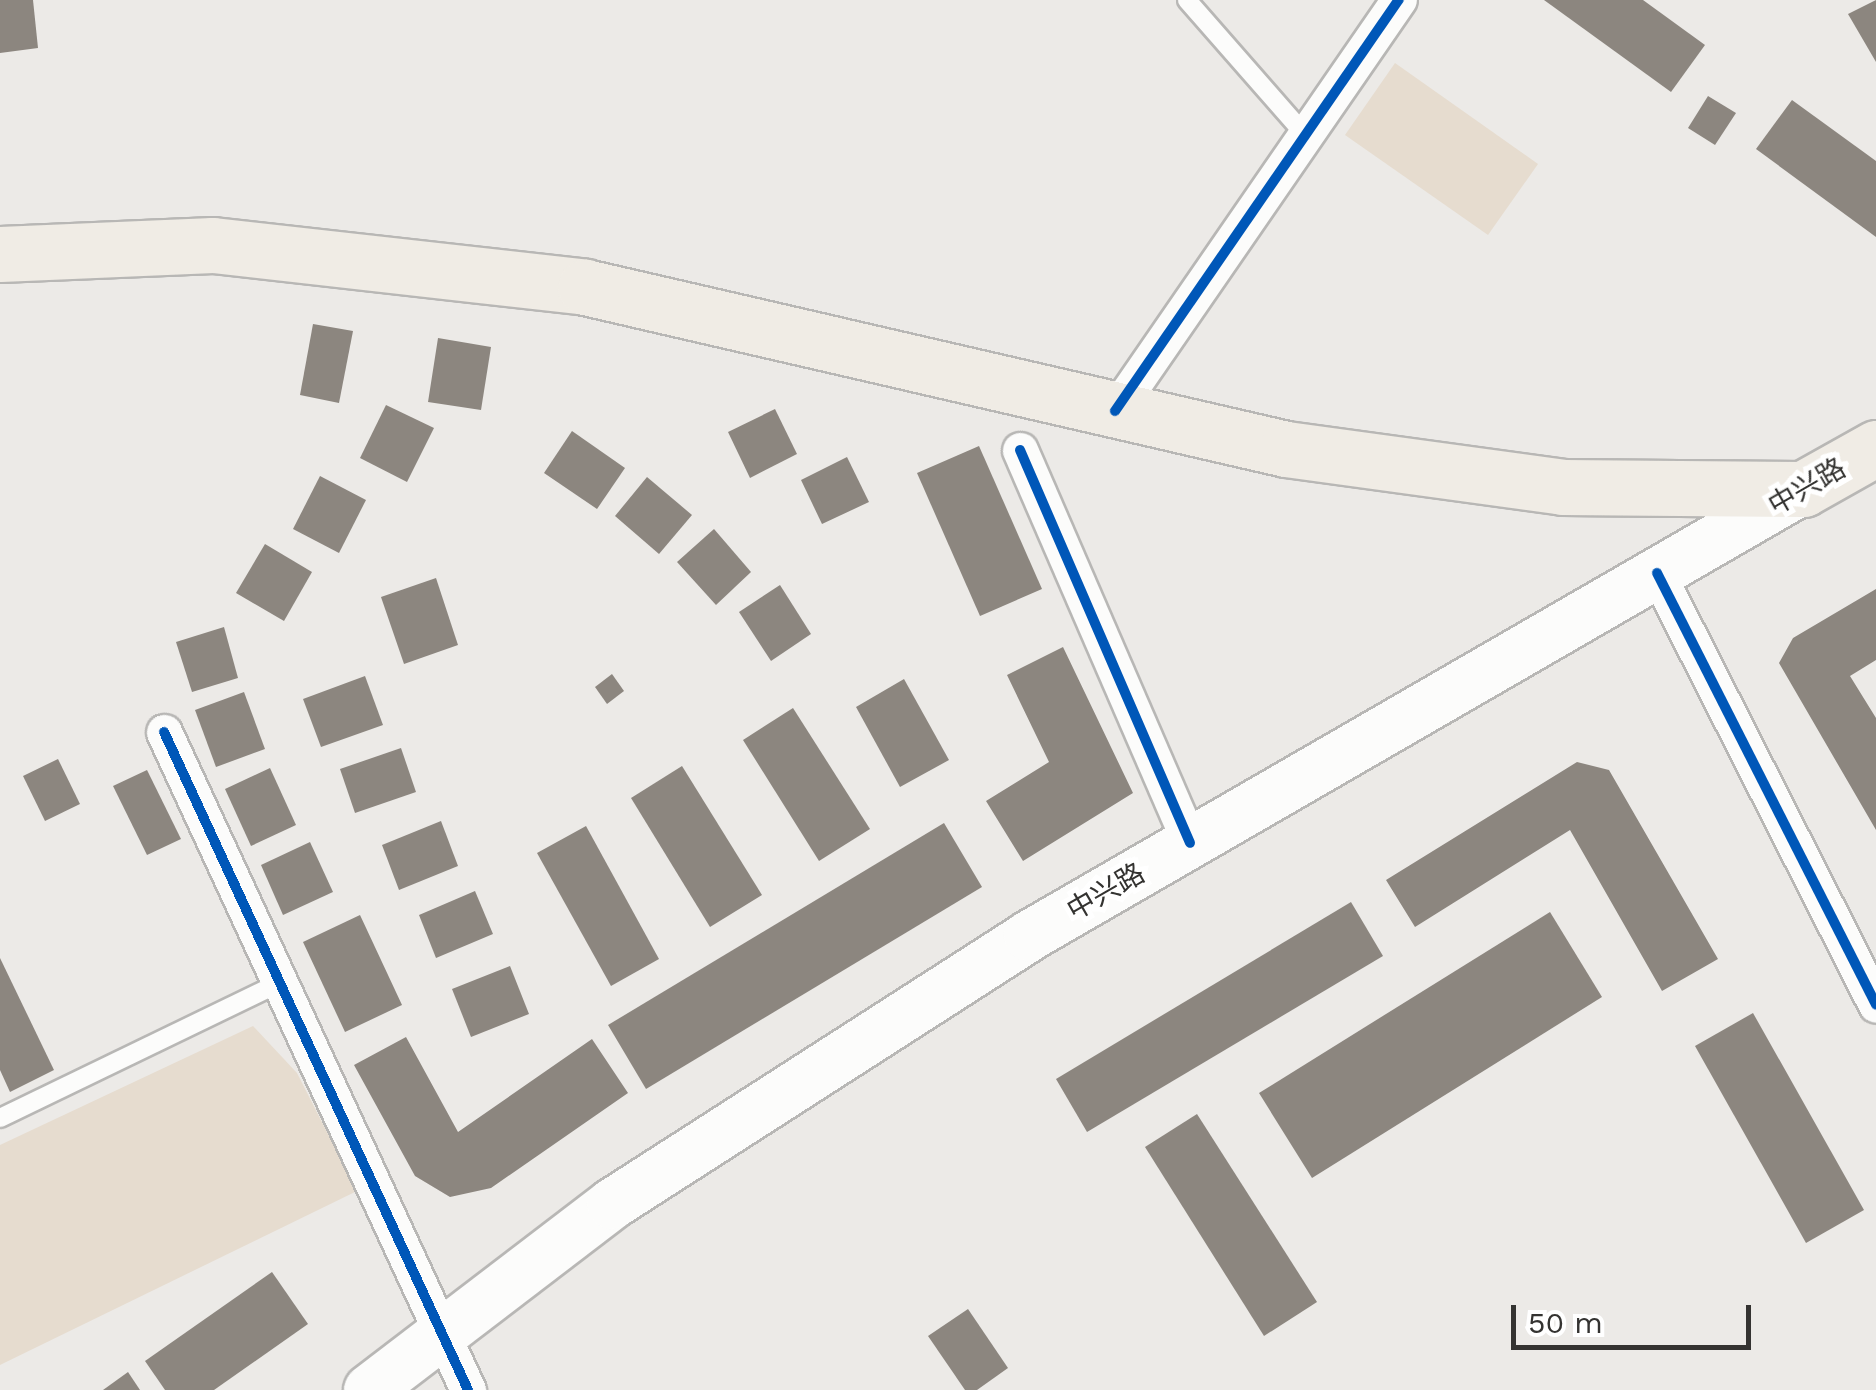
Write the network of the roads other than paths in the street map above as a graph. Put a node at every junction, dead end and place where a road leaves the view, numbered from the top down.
1 (1187, 0) edge
2 (1399, 0) edge
3 (1305, 135) junction
4 (0, 254) edge
5 (1115, 410) junction
6 (1876, 448) edge
7 (1020, 450) dead end
8 (1803, 489) junction
9 (1657, 573) junction
10 (164, 732) dead end
11 (1190, 843) junction
12 (279, 983) junction
13 (1876, 1005) edge
14 (0, 1118) edge
15 (440, 1336) junction
16 (370, 1390) edge
17 (468, 1390) edge

1 - 3 lane
2 - 3 street
3 - 5 street
4 - 5 main road
5 - 8 main road
6 - 8 main road, 中兴路
7 - 11 street
8 - 9 main road, 中兴路
9 - 11 main road, 中兴路
9 - 13 street
10 - 12 street
11 - 15 main road, 中兴路
12 - 14 lane
12 - 15 street
15 - 16 main road, 中兴路
15 - 17 street

